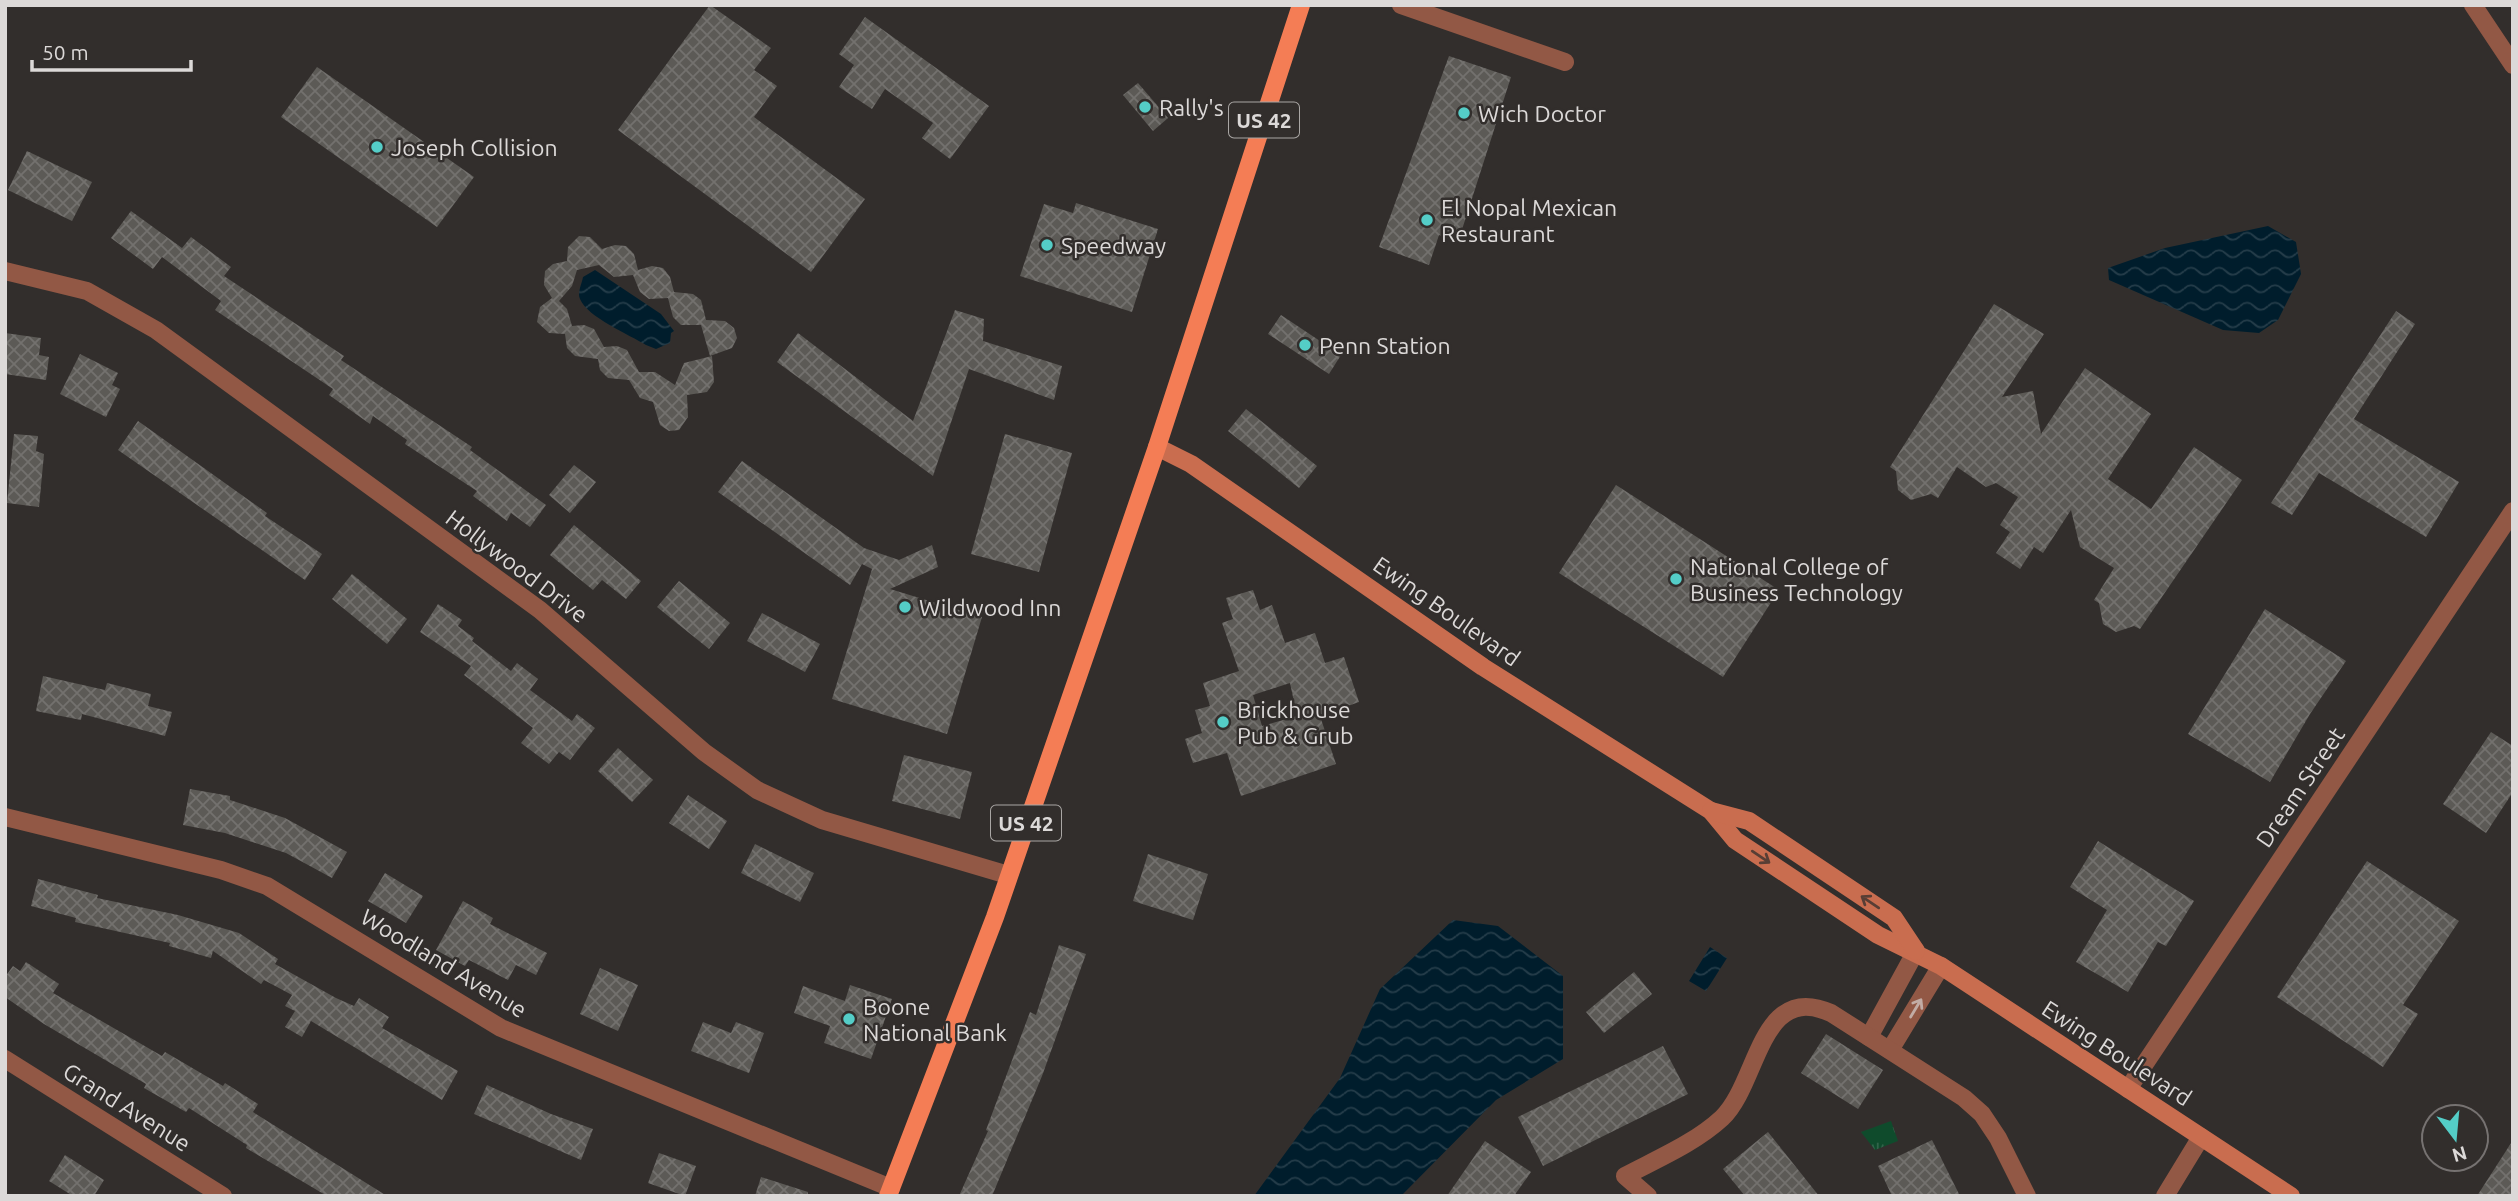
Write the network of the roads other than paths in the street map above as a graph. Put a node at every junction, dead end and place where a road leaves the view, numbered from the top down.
1 (1301, 5) edge
2 (1401, 5) edge
3 (2473, 5) edge
4 (1565, 62) dead end
5 (2513, 65) edge
6 (5, 271) edge
7 (1157, 447) junction
8 (2513, 511) edge
9 (5, 817) edge
10 (1008, 875) junction
11 (1916, 951) junction
12 (1941, 966) junction
13 (1869, 1037) junction
14 (1890, 1050) junction
15 (5, 1059) edge
16 (2128, 1089) junction
17 (2201, 1138) junction
18 (890, 1192) edge
19 (223, 1196) edge
20 (1648, 1196) edge
21 (2027, 1196) edge
22 (2165, 1196) edge
23 (2291, 1196) edge

1 - 7 main road, US 42
2 - 4 street
3 - 5 street
6 - 10 street, Hollywood Drive
7 - 10 main road, US 42
7 - 11 street, Ewing Boulevard
8 - 16 street, Dream Street
9 - 18 street, Woodland Avenue
10 - 18 main road, US 42
11 - 12 street, Ewing Boulevard
11 - 13 street
14 -> 12 street
12 - 16 street, Ewing Boulevard
13 - 14 street
13 - 20 street
14 - 21 street
15 - 19 street, Grand Avenue
16 - 17 street, Ewing Boulevard
17 - 22 street
17 - 23 street, Ewing Boulevard

